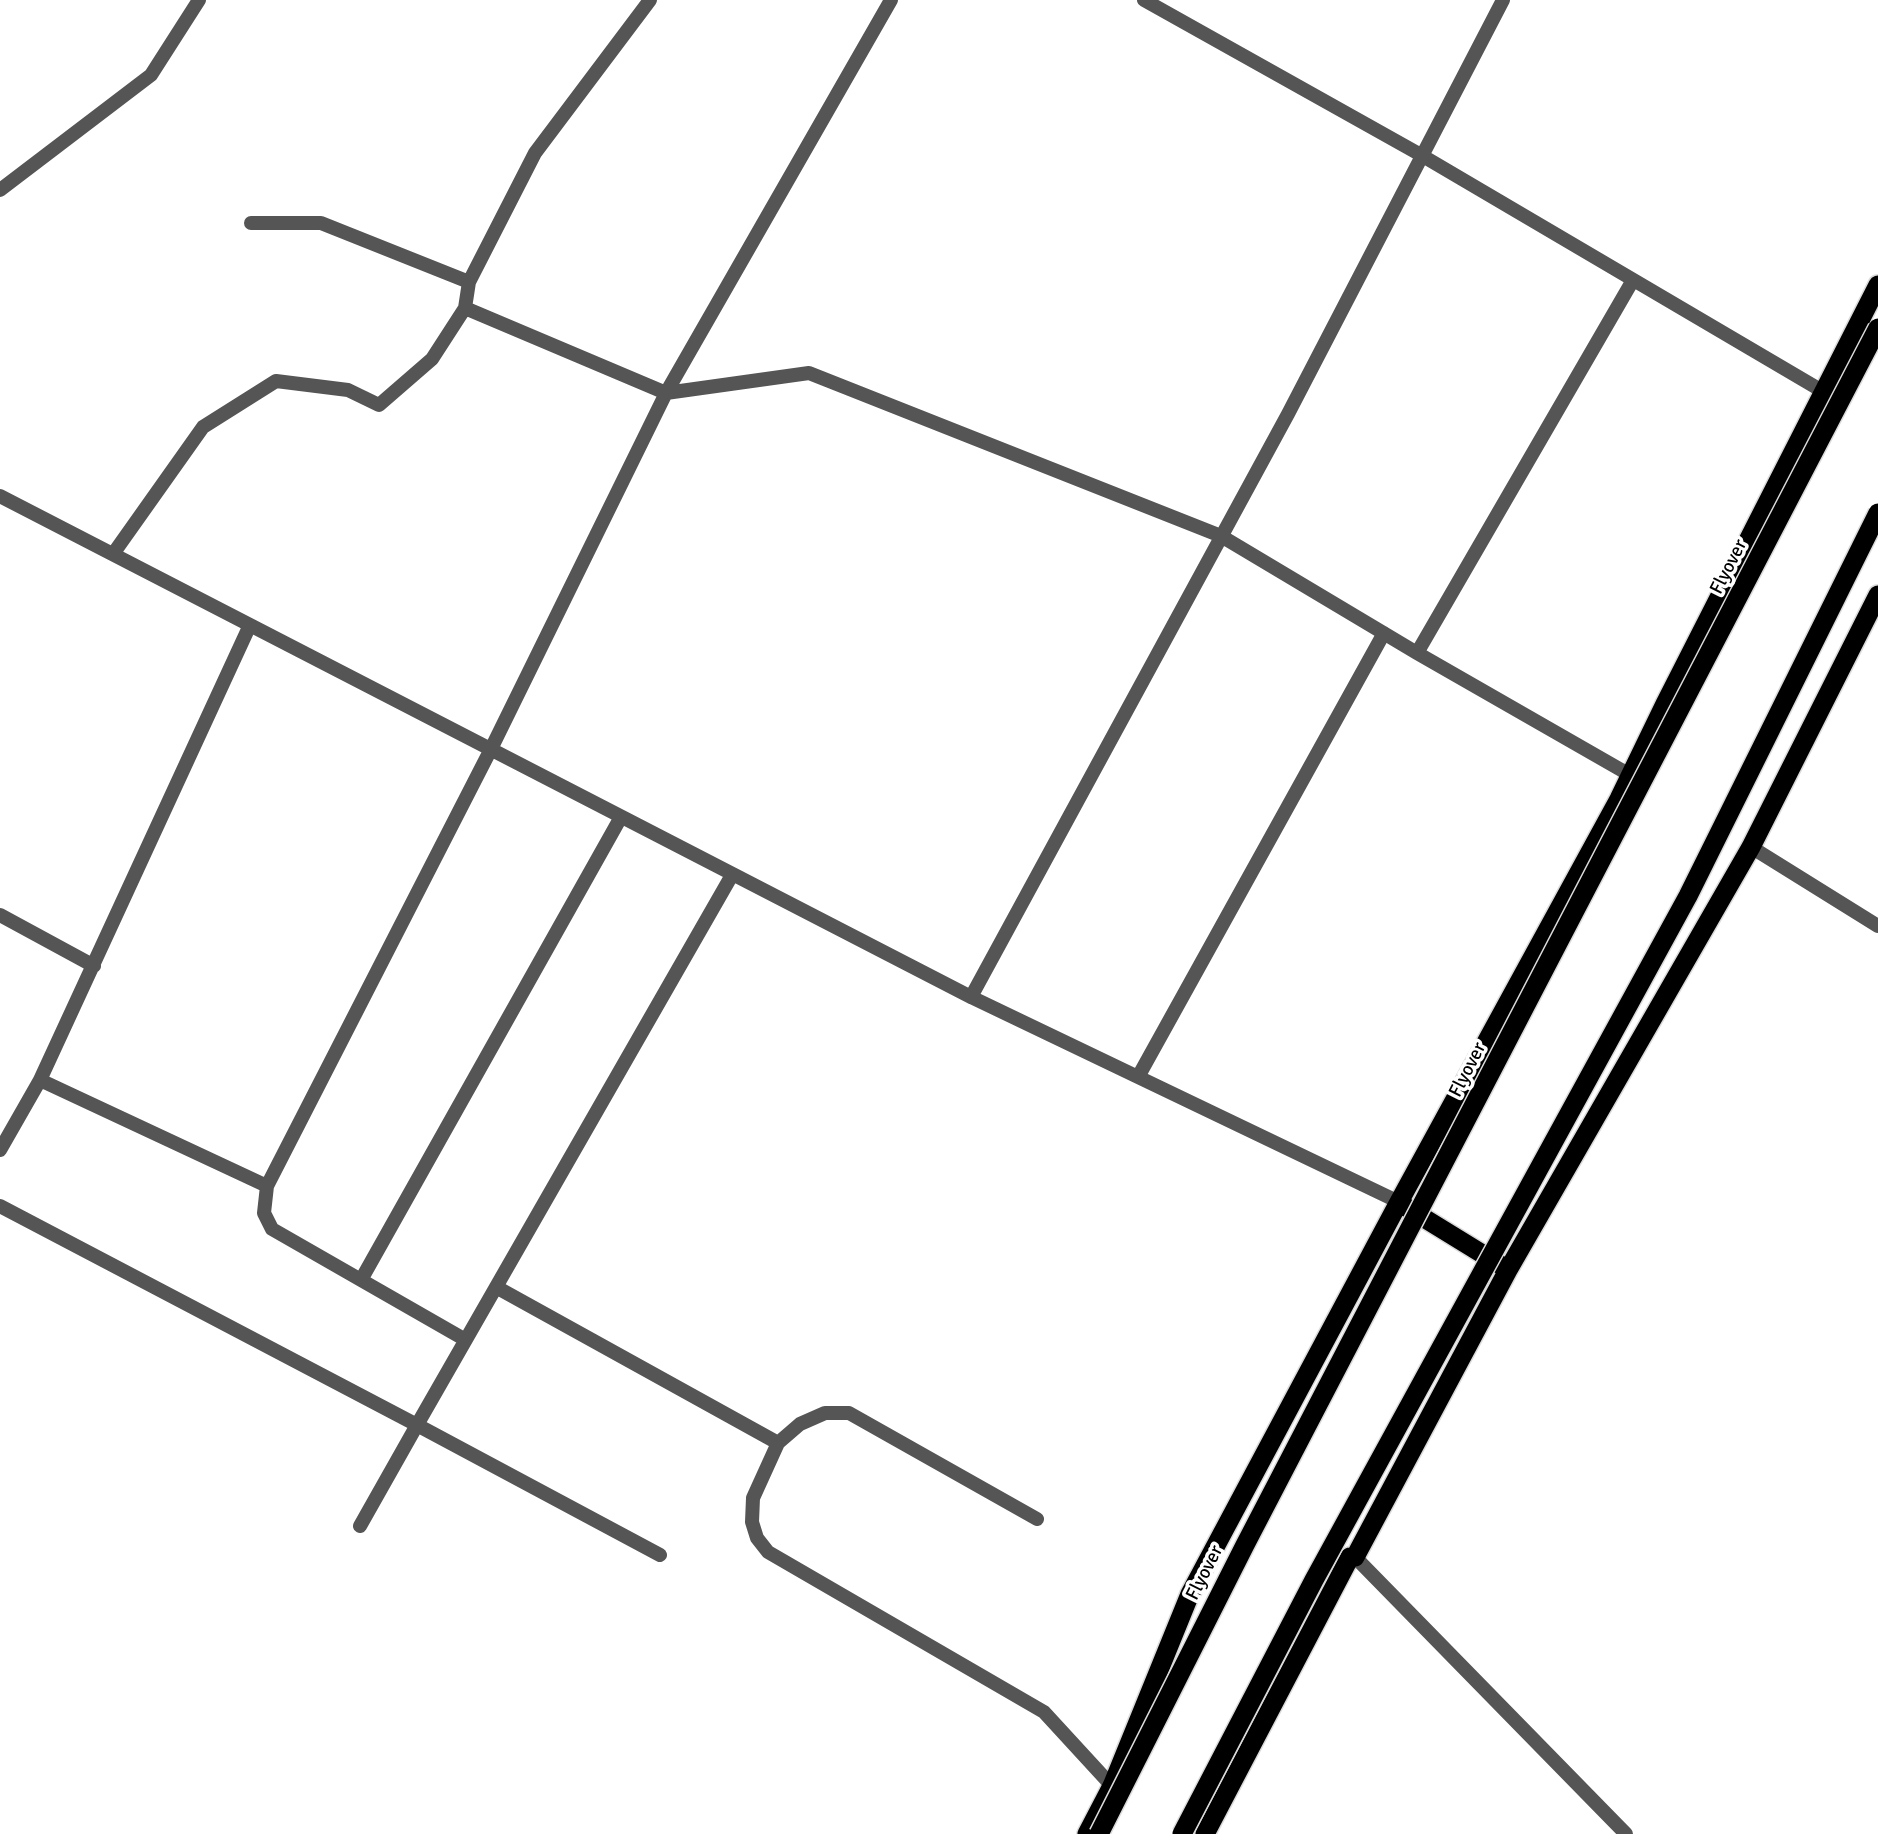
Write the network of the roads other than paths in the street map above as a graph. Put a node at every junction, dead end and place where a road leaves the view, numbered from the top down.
1 (199, 0) edge
2 (650, 0) edge
3 (891, 0) edge
4 (1144, 0) edge
5 (1503, 0) edge
6 (1421, 155) junction
7 (0, 190) edge
8 (251, 223) dead end
9 (1633, 280) junction
10 (469, 282) junction
11 (1878, 285) edge
12 (466, 308) junction
13 (1859, 320) junction
14 (1878, 329) edge
15 (1824, 392) junction
16 (666, 394) junction
17 (0, 496) edge
18 (1878, 513) edge
19 (1221, 536) junction
20 (113, 554) junction
21 (1878, 595) edge
22 (250, 625) junction
23 (1384, 633) junction
24 (1417, 653) junction
25 (491, 749) junction
26 (1630, 775) junction
27 (621, 817) junction
28 (1751, 847) junction
29 (732, 875) junction
30 (0, 915) edge
31 (1878, 926) edge
32 (94, 966) junction
33 (971, 997) junction
34 (1138, 1077) junction
35 (40, 1080) junction
36 (0, 1150) edge
37 (267, 1186) junction
38 (1399, 1202) junction
39 (0, 1206) edge
40 (1508, 1270) junction
41 (361, 1280) junction
42 (496, 1287) junction
43 (464, 1339) junction
44 (417, 1425) junction
45 (778, 1443) junction
46 (1037, 1520) dead end
47 (360, 1526) dead end
48 (660, 1555) dead end
49 (1355, 1557) junction
50 (1112, 1786) junction
51 (1087, 1834) edge
52 (1100, 1834) edge
53 (1182, 1834) edge
54 (1205, 1834) edge
55 (1626, 1834) edge

1 - 7 street
2 - 10 street
3 - 16 street
4 - 6 street
5 - 6 street
6 - 9 street
6 - 19 street
8 - 10 street
9 - 15 street
9 - 24 street
10 - 12 street
11 - 13 highway
12 - 16 street
12 - 20 street
13 - 14 highway
13 - 15 highway
14 - 52 highway, Flyover, bridge
15 - 26 highway
16 - 19 street
16 - 25 street
17 - 20 street
18 - 53 highway, bridge
19 - 23 street
19 - 33 street
20 - 22 street
21 - 28 highway
22 - 25 street
22 - 32 street
23 - 24 street
23 - 34 street
24 - 26 street
25 - 27 street
25 - 37 street
26 - 38 highway
27 - 29 street
27 - 41 street
28 - 31 street
28 - 40 highway
29 - 33 street
29 - 42 street
30 - 32 street
32 - 35 street
33 - 34 street
34 - 38 street
35 - 36 street
35 - 37 street
37 - 41 street
38 - 40 highway
38 - 50 highway
39 - 44 street
40 - 49 highway
41 - 43 street
42 - 43 street
42 - 45 street
43 - 44 street
44 - 47 street
44 - 48 street
45 - 46 street
45 - 50 street
49 - 54 highway
49 - 55 street
50 - 51 highway

